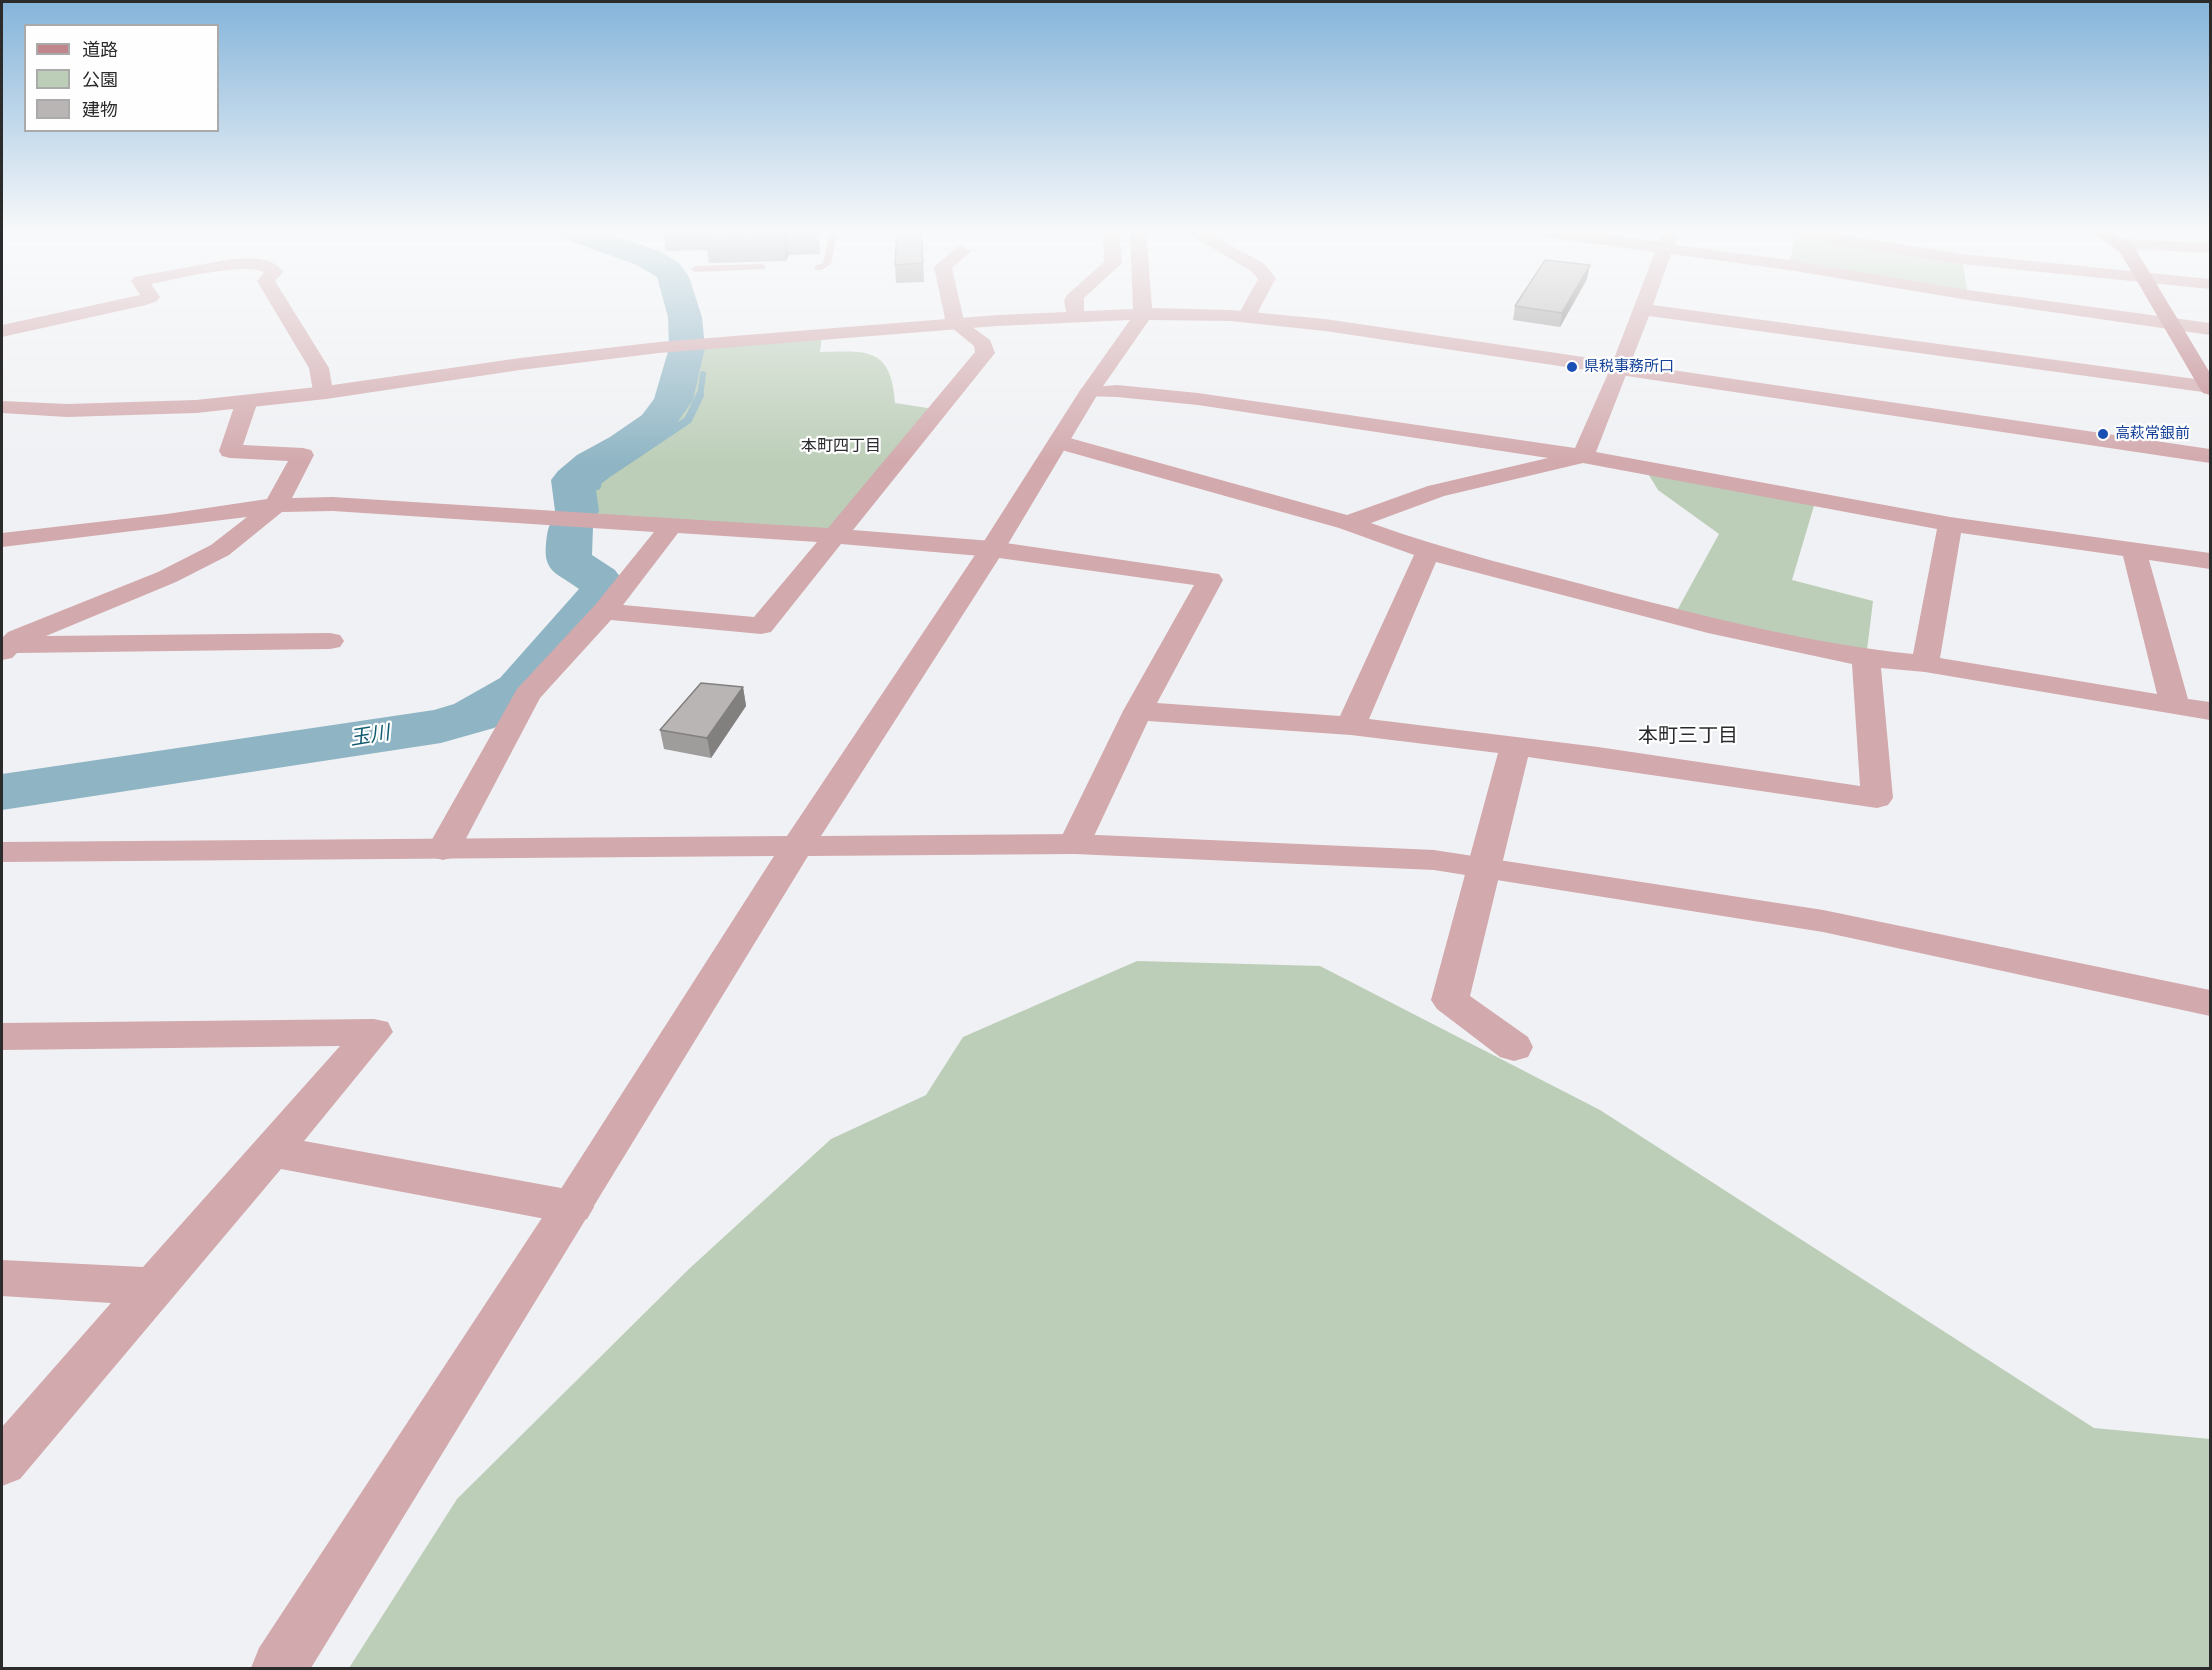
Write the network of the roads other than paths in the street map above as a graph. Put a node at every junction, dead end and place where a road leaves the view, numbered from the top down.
1 (108, 308) edge
2 (282, 308) edge
3 (953, 308) edge
4 (1074, 308) edge
5 (1143, 308) edge
6 (1251, 308) edge
7 (2062, 308) edge
8 (2162, 308) edge
9 (1642, 309) joint
10 (1143, 314) junction
11 (1075, 317) junction
12 (1246, 317) junction
13 (956, 323) junction
14 (2171, 323) junction
15 (2211, 329) edge
16 (2, 331) edge
17 (1620, 369) junction
18 (2210, 388) edge
19 (323, 391) junction
20 (1089, 392) junction
21 (248, 400) junction
22 (2, 407) edge
23 (1059, 442) junction
24 (1582, 456) junction
25 (2211, 456) edge
26 (276, 505) junction
27 (1348, 523) junction
28 (1950, 524) junction
29 (671, 526) junction
30 (835, 536) junction
31 (2, 540) edge
32 (992, 549) junction
33 (2134, 550) junction
34 (1428, 552) junction
35 (2211, 561) edge
36 (604, 611) junction
37 (330, 641) dead end
38 (6, 649) edge
39 (1866, 658) junction
40 (1925, 664) junction
41 (2175, 705) junction
42 (1138, 711) junction
43 (2211, 711) edge
44 (1351, 726) junction
45 (1515, 746) junction
46 (1075, 844) junction
47 (796, 848) junction
48 (443, 850) junction
49 (2, 852) edge
50 (1482, 868) junction
51 (2211, 1004) edge
52 (2, 1036) edge
53 (1514, 1047) dead end
54 (271, 1150) junction
55 (572, 1207) junction
56 (2, 1278) edge
57 (154, 1287) junction
58 (2, 1463) edge
59 (279, 1668) edge

1 - 16 street
2 - 19 street
3 - 13 street
4 - 11 street
5 - 10 street
6 - 12 street
7 - 14 street
8 - 14 main road
9 - 17 street
9 - 18 street
10 - 11 street
10 - 12 street
10 - 20 street
11 - 13 street
12 - 17 street
13 - 19 street
13 - 30 street
14 - 15 street
14 - 18 main road
17 - 24 street
17 - 25 street
19 - 21 street
20 - 23 street
20 - 24 street
21 - 22 street
21 - 26 street
23 - 27 street
23 - 32 street
24 - 27 street
24 - 28 street
26 - 29 street
26 - 31 street
26 - 38 street
27 - 34 street
28 - 33 street
28 - 40 street
29 - 30 street
29 - 36 street
30 - 32 street
30 - 36 street
32 - 42 street
32 - 47 street
33 - 35 street
33 - 41 street
34 - 39 street
34 - 44 street
36 - 48 street
37 - 38 street
39 - 40 street
39 - 45 street
40 - 41 street
41 - 43 street
42 - 44 street
42 - 46 street
44 - 45 street
45 - 50 street
46 - 47 street
46 - 50 street
47 - 48 street
47 - 55 street
48 - 49 street
50 - 51 street
50 - 53 street
52 - 54 street
54 - 55 street
54 - 57 street
55 - 59 street
56 - 57 street
57 - 58 street

